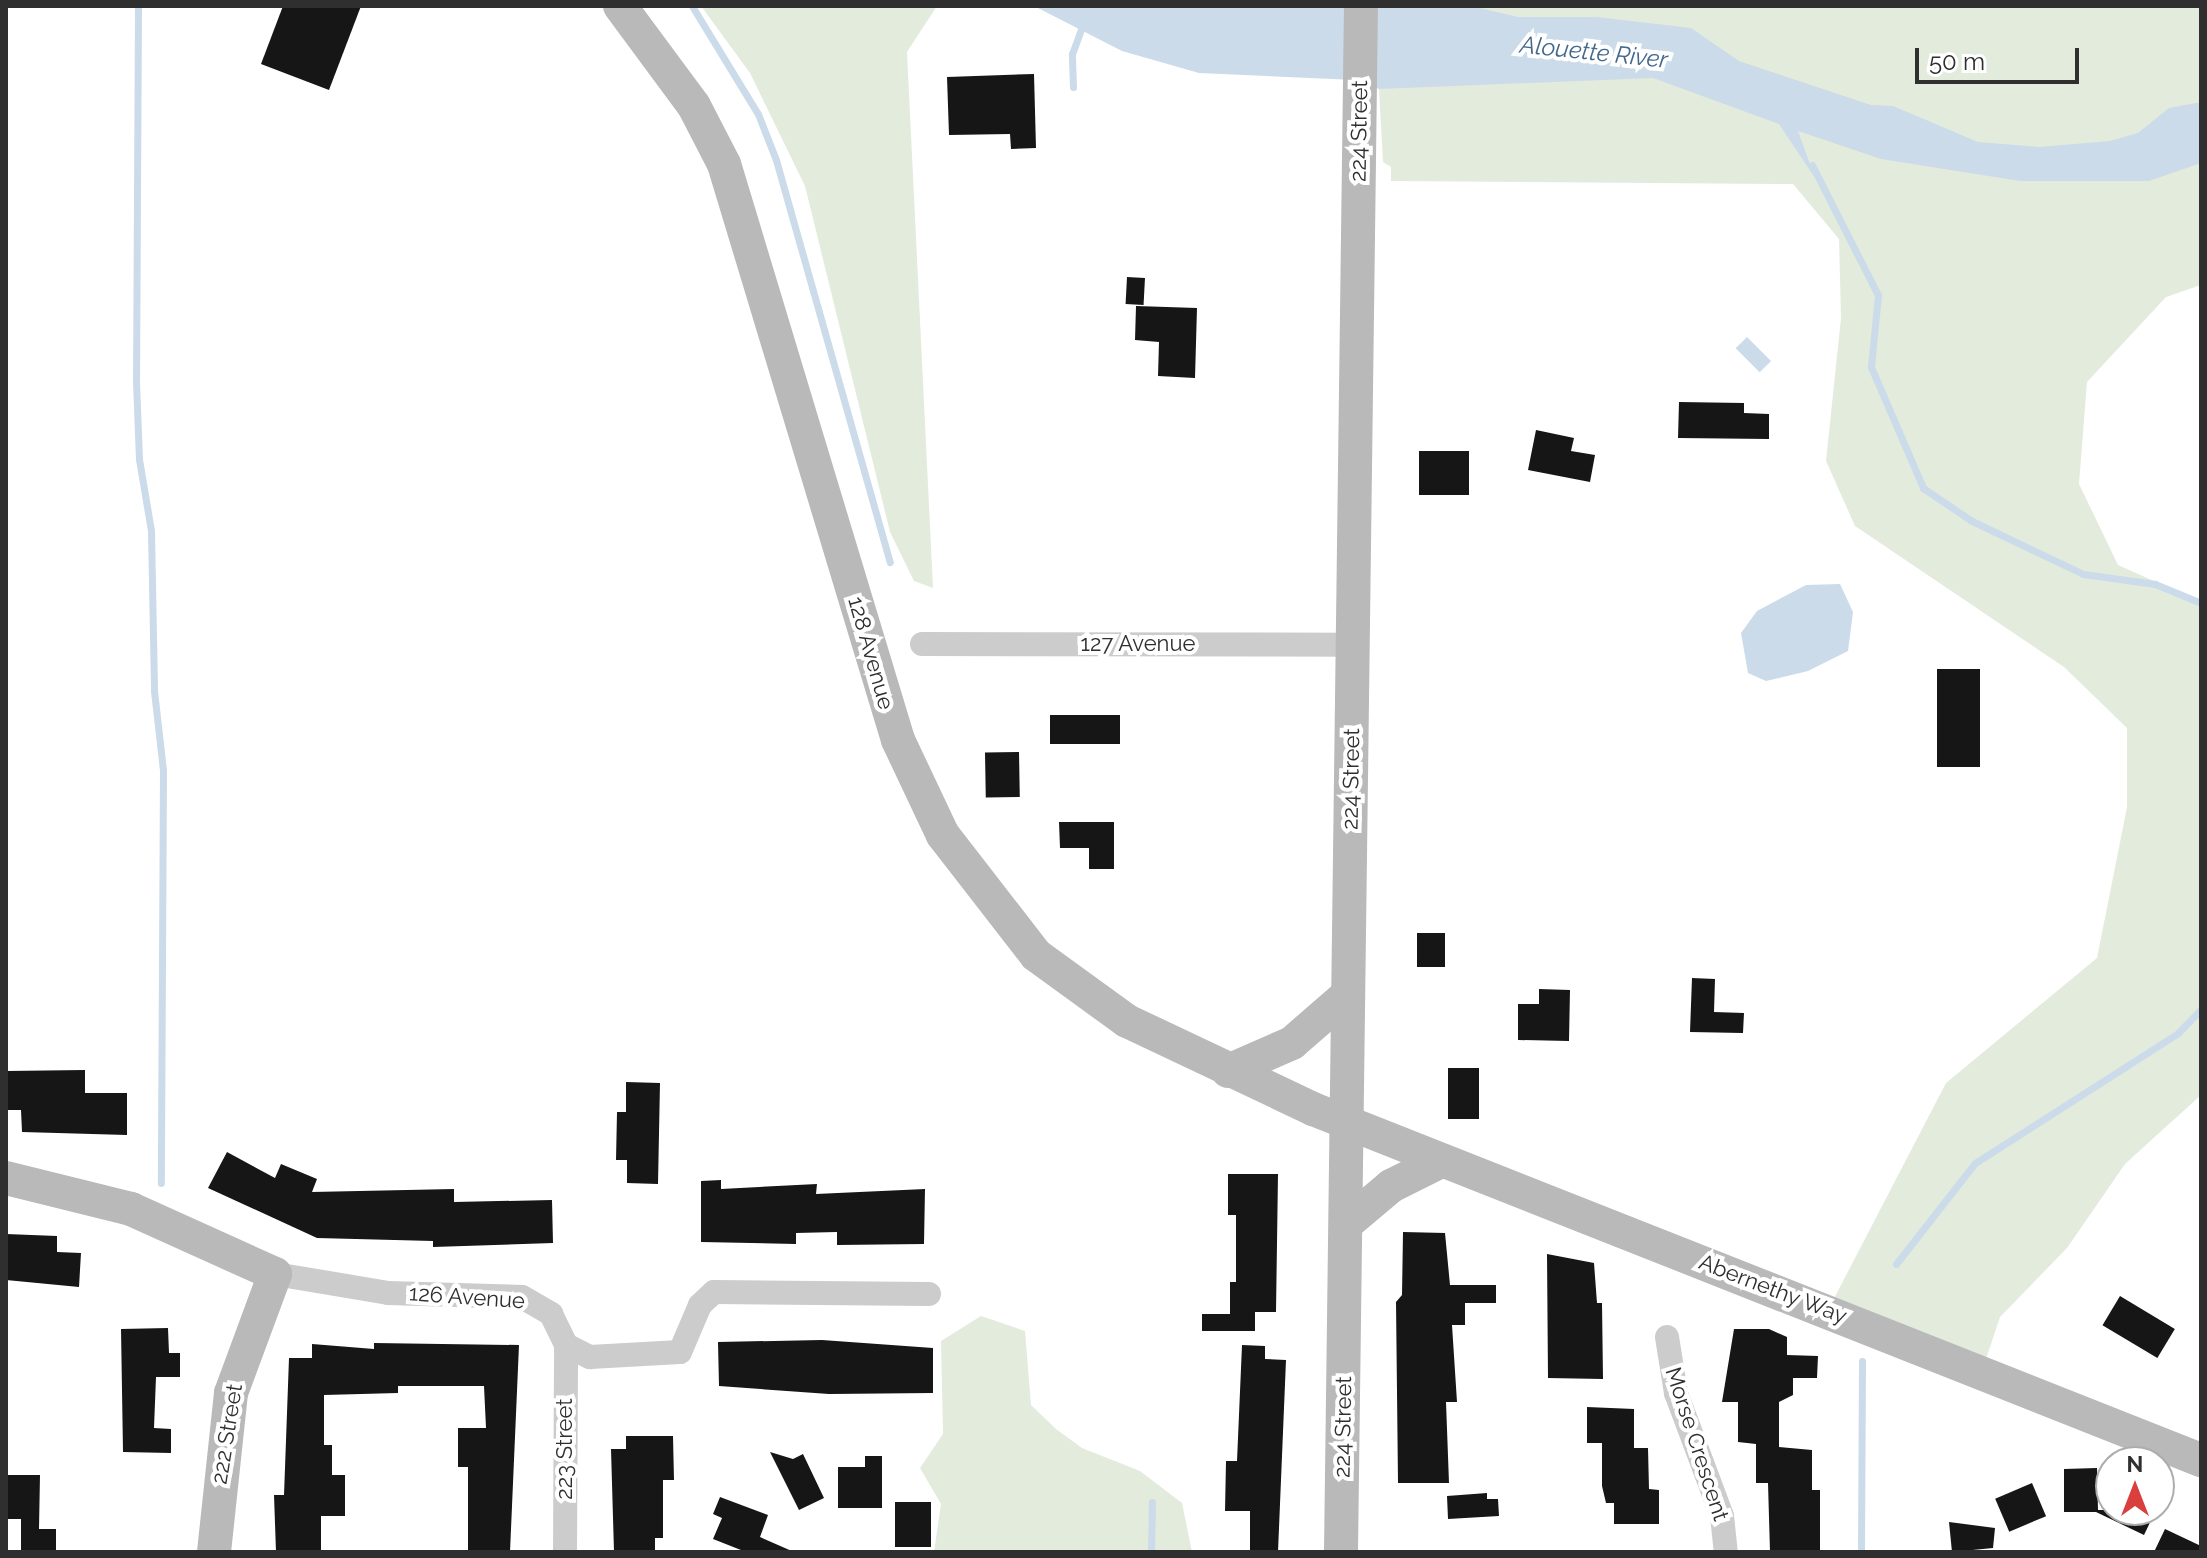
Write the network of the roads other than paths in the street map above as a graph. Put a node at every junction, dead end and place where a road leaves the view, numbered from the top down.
1 (620, 6) edge
2 (1361, 6) edge
3 (922, 644) dead end
4 (1354, 645) junction
5 (1346, 996) junction
6 (1228, 1071) junction
7 (1344, 1120) junction
8 (1441, 1161) junction
9 (6, 1178) edge
10 (1346, 1224) junction
11 (275, 1274) junction
12 (929, 1294) dead end
13 (1667, 1337) dead end
14 (566, 1345) junction
15 (2201, 1460) edge
16 (214, 1552) edge
17 (565, 1552) edge
18 (1341, 1552) edge
19 (1726, 1552) edge

1 - 6 main road, 128 Avenue
2 - 4 main road, 224 Street
3 - 4 street, 127 Avenue
4 - 5 main road, 224 Street
5 - 6 main road
5 - 7 main road, 224 Street
6 - 7 main road, 128 Avenue
7 - 8 main road, Abernethy Way
7 - 10 main road, 224 Street
8 - 10 main road
8 - 15 main road, Abernethy Way
9 - 11 main road, 126 Avenue
10 - 18 main road, 224 Street
11 - 14 street, 126 Avenue
11 - 16 main road, 222 Street
12 - 14 street
13 - 19 street, Morse Crescent
14 - 17 street, 223 Street

